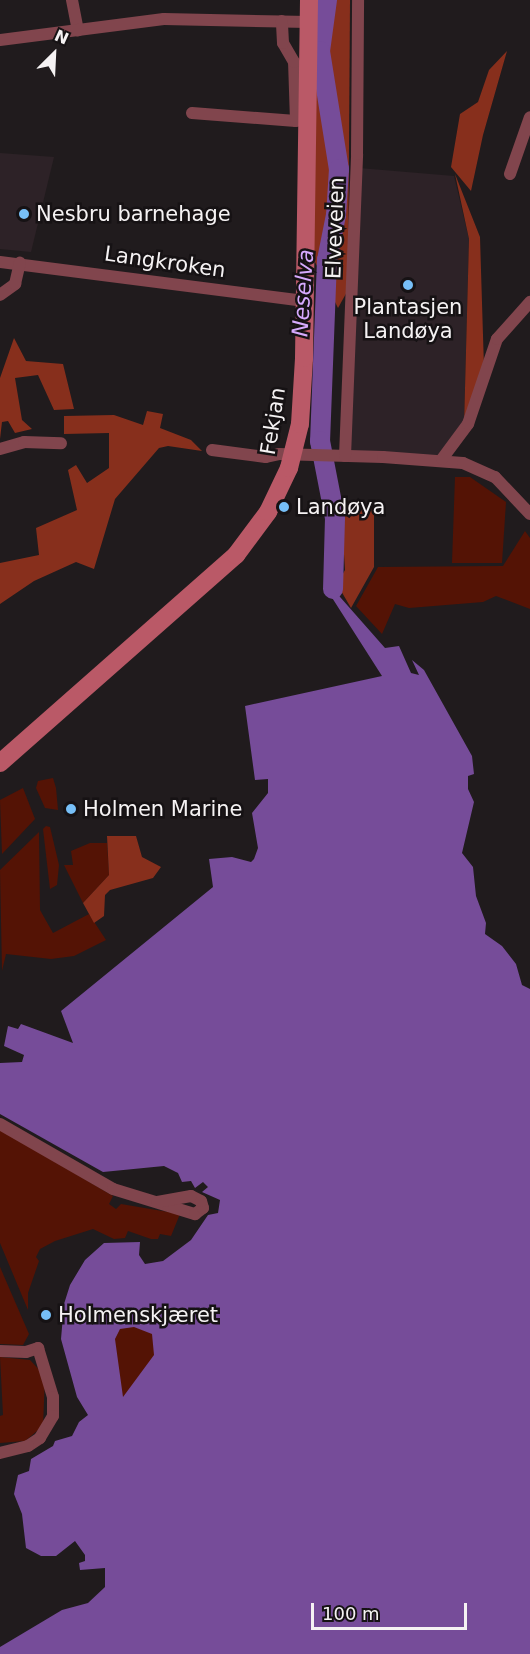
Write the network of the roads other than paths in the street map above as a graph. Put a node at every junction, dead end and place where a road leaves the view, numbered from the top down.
1 (72, 0) edge
2 (309, 0) edge
3 (358, 0) edge
4 (282, 21) junction
5 (309, 22) junction
6 (78, 30) junction
7 (0, 40) edge
8 (192, 113) dead end
9 (530, 117) edge
10 (510, 174) dead end
11 (0, 262) edge
12 (20, 263) junction
13 (0, 295) edge
14 (305, 301) junction
15 (530, 302) edge
16 (61, 443) dead end
17 (0, 449) edge
18 (212, 450) dead end
19 (340, 456) junction
20 (293, 457) junction
21 (442, 459) junction
22 (529, 509) edge
23 (0, 763) edge
24 (0, 1124) edge
25 (158, 1202) dead end
26 (0, 1351) edge
27 (0, 1453) edge

1 - 6 street
2 - 5 main road, Fekjan
3 - 19 street, Elveveien
4 - 5 street
4 - 6 street
4 - 8 street
5 - 14 main road, Fekjan
6 - 7 street
9 - 10 street
11 - 12 street, Langkroken
12 - 13 street
12 - 14 street, Langkroken
14 - 20 main road, Fekjan
15 - 21 street
16 - 17 street
18 - 20 street
19 - 20 street
19 - 21 street
20 - 23 main road, Fekjan
21 - 22 street
24 - 25 street
26 - 27 street

